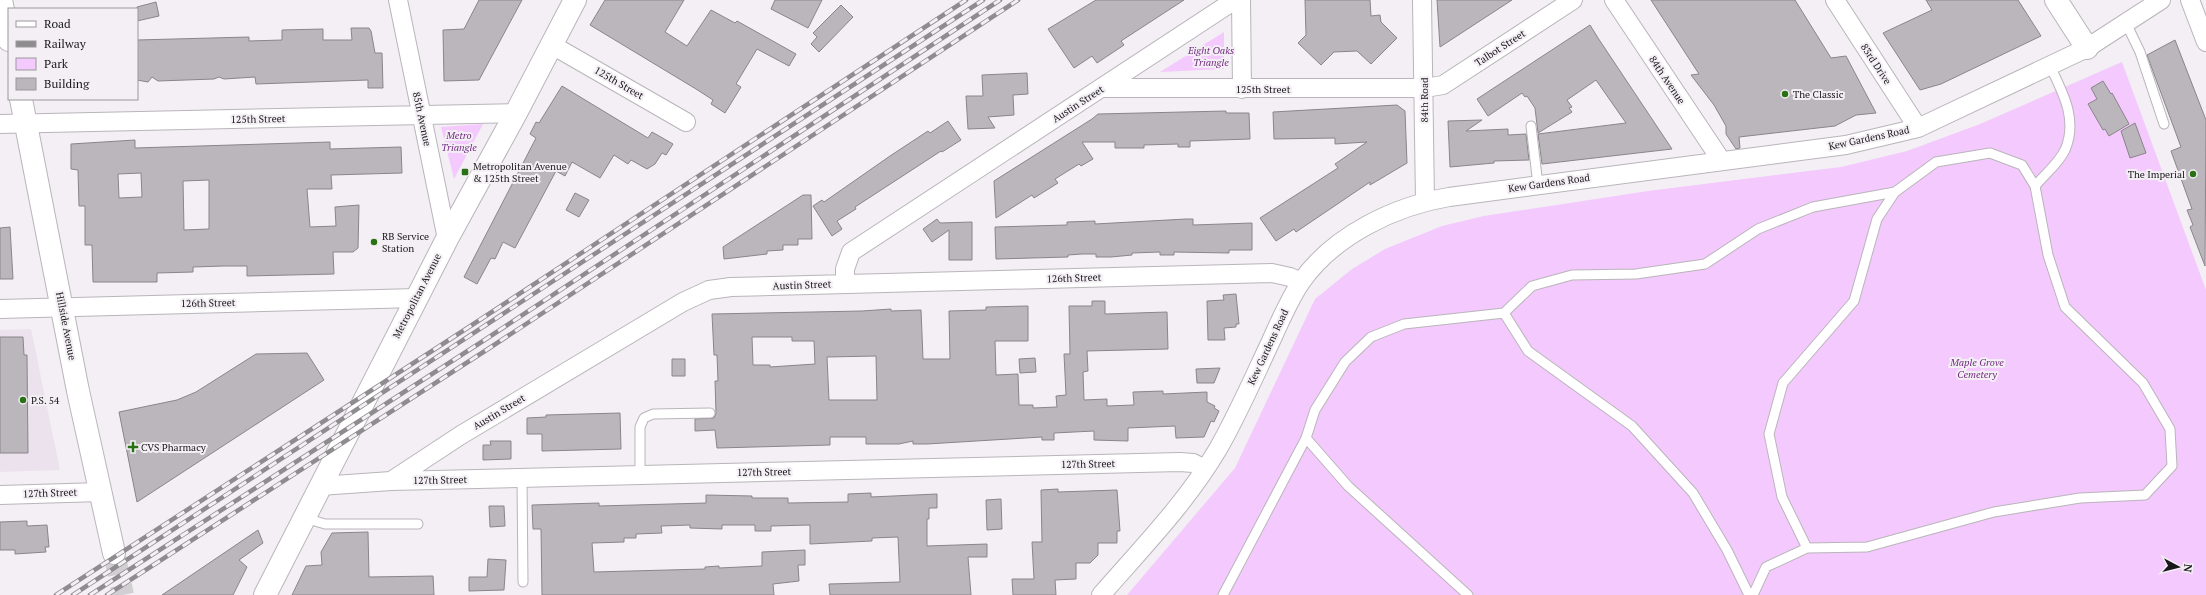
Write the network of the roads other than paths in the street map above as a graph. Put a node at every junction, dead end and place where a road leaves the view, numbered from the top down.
1 (1, 0) edge
2 (398, 0) edge
3 (575, 0) edge
4 (1235, 0) edge
5 (1240, 0) edge
6 (1422, 0) edge
7 (1573, 0) edge
8 (1614, 0) edge
9 (1834, 0) edge
10 (2056, 0) edge
11 (2161, 0) edge
12 (2190, 0) edge
13 (2126, 23) junction
14 (8, 35) edge
15 (2206, 42) edge
16 (552, 45) junction
17 (2087, 48) junction
18 (2050, 66) junction
19 (1102, 88) junction
20 (1425, 88) junction
21 (1242, 89) junction
22 (21, 100) edge
23 (516, 113) junction
24 (421, 115) junction
25 (686, 122) dead end
26 (0, 124) edge
27 (26, 124) junction
28 (2164, 124) dead end
29 (1531, 126) dead end
30 (1918, 128) junction
31 (1720, 160) junction
32 (1538, 185) junction
33 (2035, 186) junction
34 (1895, 192) junction
35 (1425, 201) junction
36 (447, 239) junction
37 (1301, 282) junction
38 (845, 284) junction
39 (417, 298) junction
40 (62, 307) junction
41 (0, 309) edge
42 (1504, 313) junction
43 (710, 412) dead end
44 (1306, 438) junction
45 (1206, 469) junction
46 (640, 475) junction
47 (522, 478) junction
48 (391, 481) junction
49 (320, 486) junction
50 (101, 492) junction
51 (0, 495) edge
52 (305, 518) junction
53 (418, 524) dead end
54 (1808, 548) junction
55 (114, 553) tunnel mouth
56 (523, 582) dead end
57 (265, 595) edge
58 (1101, 595) edge
59 (1223, 595) edge
60 (1468, 595) edge
61 (1749, 595) edge
62 (1753, 595) edge

1 - 14 main road
2 - 24 street, 85th Avenue
3 - 16 main road, Metropolitan Avenue
4 - 19 street, Austin Street
5 - 21 street
6 - 20 street, 84th Road
7 - 20 street, Talbot Street
8 - 31 street, 84th Avenue
9 - 30 street, 83rd Drive
10 - 17 main road
11 - 13 street, Kew Gardens Road
12 - 15 street
13 - 17 street, Kew Gardens Road
13 - 28 lane
16 - 23 main road, Metropolitan Avenue
16 - 25 street, 125th Street
17 - 18 street, Kew Gardens Road
18 - 30 street, Kew Gardens Road
18 - 33 lane
19 - 21 street, 125th Street
19 - 38 street, Austin Street
20 - 21 street, 125th Street
20 - 35 street, 84th Road
22 - 27 main road, Hillside Avenue
23 - 24 street, 125th Street
23 - 36 main road, Metropolitan Avenue
24 - 27 street, 125th Street
24 - 36 street, 85th Avenue
26 - 27 street, 125th Street
27 - 40 main road, Hillside Avenue
29 - 32 lane
30 - 31 street, Kew Gardens Road
31 - 32 street, Kew Gardens Road
32 - 35 street, Kew Gardens Road
33 - 34 lane
33 - 54 lane
34 - 42 lane
34 - 54 lane
35 - 37 street, Kew Gardens Road
36 - 39 main road, Metropolitan Avenue
37 - 38 street, 126th Street
37 - 45 street, Kew Gardens Road
38 - 48 street, Austin Street
39 - 40 street, 126th Street
39 - 49 main road, Metropolitan Avenue
40 - 41 street, 126th Street
40 - 50 main road, Hillside Avenue
42 - 44 lane
42 - 61 lane
43 - 46 lane
44 - 59 lane
44 - 60 lane
45 - 46 street, 127th Street
45 - 58 street, Kew Gardens Road
46 - 47 street, 127th Street
47 - 48 street, 127th Street
47 - 56 lane
48 - 49 street, 127th Street
49 - 52 main road, Metropolitan Avenue
50 - 51 street, 127th Street
50 - 55 main road, Hillside Avenue
52 - 53 lane
52 - 57 main road, Metropolitan Avenue
54 - 62 lane

